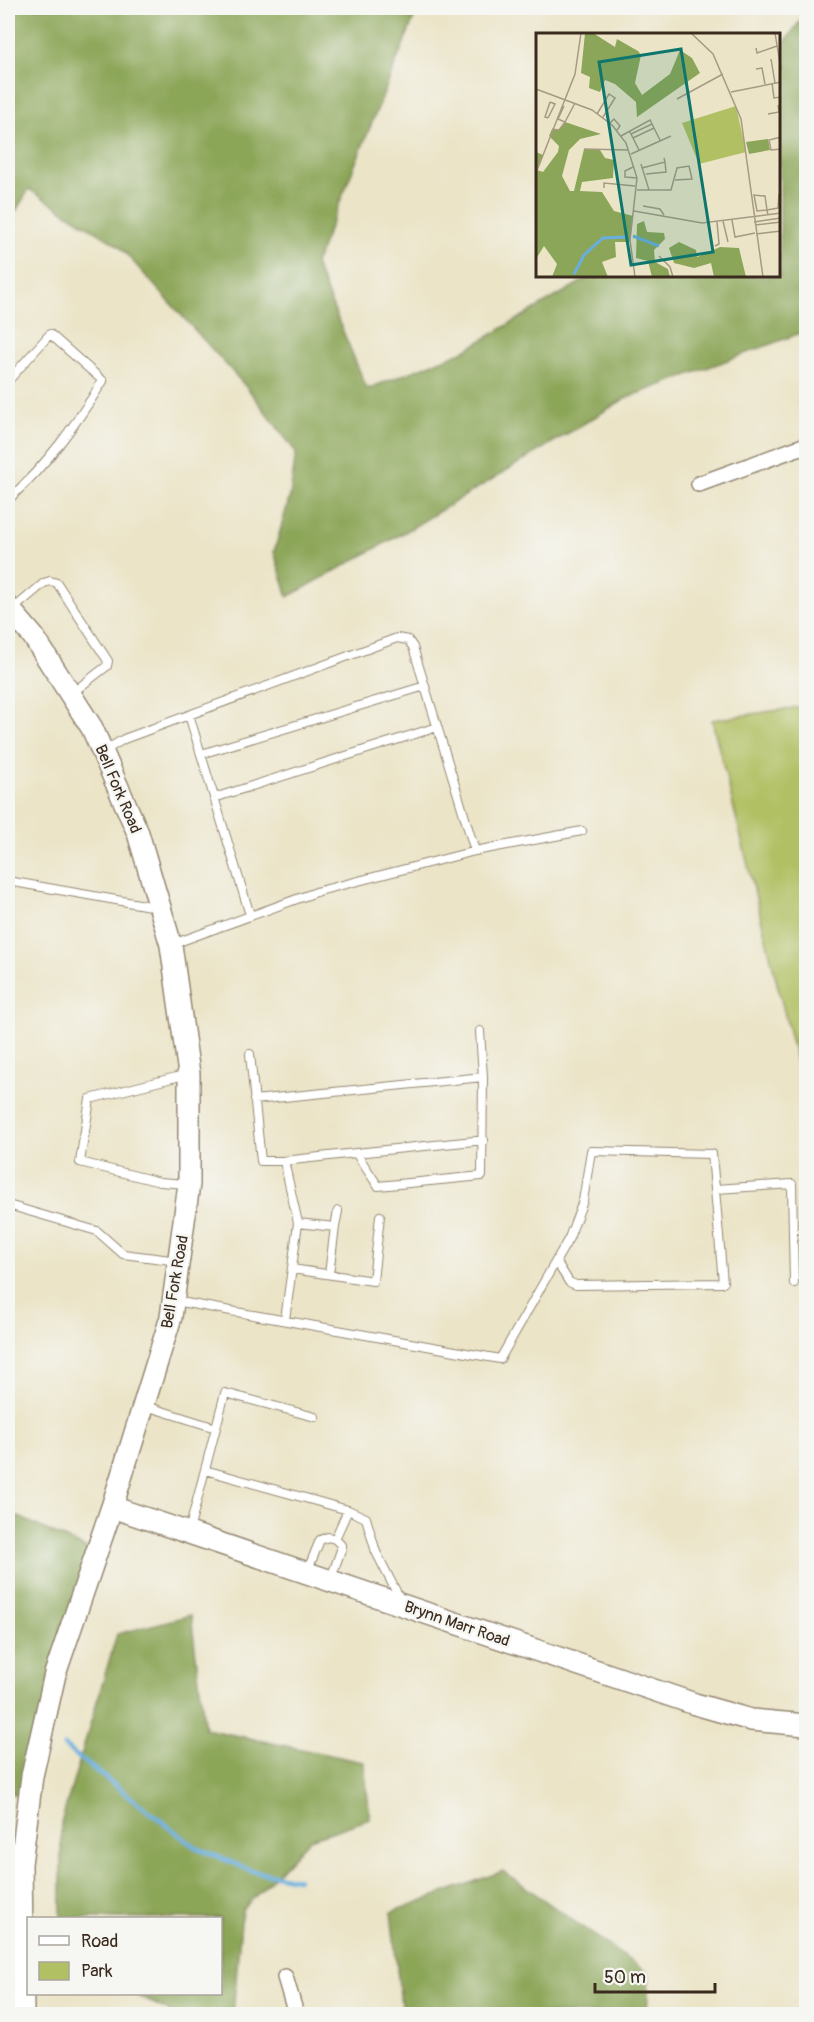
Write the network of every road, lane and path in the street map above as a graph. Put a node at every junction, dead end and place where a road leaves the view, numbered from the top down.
1 (8, 381) edge
2 (807, 445) edge
3 (699, 484) dead end
4 (8, 500) edge
5 (9, 609) edge
6 (424, 686) junction
7 (70, 694) junction
8 (189, 715) junction
9 (437, 727) junction
10 (102, 752) junction
11 (201, 754) junction
12 (214, 798) junction
13 (582, 831) dead end
14 (475, 851) junction
15 (8, 881) edge
16 (160, 908) junction
17 (250, 915) junction
18 (171, 945) junction
19 (480, 1031) dead end
20 (250, 1054) dead end
21 (189, 1074) junction
22 (483, 1077) junction
23 (254, 1100) junction
24 (484, 1140) junction
25 (356, 1153) junction
26 (284, 1161) junction
27 (189, 1184) junction
28 (716, 1189) junction
29 (8, 1205) edge
30 (338, 1211) dead end
31 (380, 1216) dead end
32 (298, 1223) junction
33 (335, 1227) junction
34 (180, 1261) junction
35 (556, 1261) junction
36 (292, 1269) junction
37 (329, 1274) junction
38 (795, 1283) dead end
39 (174, 1300) junction
40 (285, 1320) junction
41 (143, 1406) junction
42 (315, 1417) dead end
43 (216, 1428) junction
44 (205, 1470) junction
45 (112, 1507) junction
46 (348, 1510) junction
47 (189, 1533) junction
48 (335, 1539) junction
49 (307, 1572) junction
50 (330, 1581) junction
51 (404, 1606) junction
52 (807, 1725) edge
53 (285, 1977) dead end
54 (22, 2014) edge
55 (296, 2014) edge

1 - 4 lane
2 - 3 street
5 - 7 main road, Bell Fork Road
5 - 7 lane
6 - 8 lane
6 - 9 lane
6 - 11 lane
7 - 10 main road, Bell Fork Road
8 - 10 lane
8 - 11 lane
9 - 12 lane
9 - 14 lane
10 - 16 main road, Bell Fork Road
11 - 12 lane
12 - 17 lane
13 - 14 lane
14 - 17 lane
15 - 16 lane
16 - 18 main road, Bell Fork Road
17 - 18 lane
18 - 21 main road, Bell Fork Road
19 - 22 lane
20 - 23 lane
21 - 27 main road, Bell Fork Road
21 - 27 lane
22 - 23 lane
22 - 24 lane
23 - 26 lane
24 - 25 lane
24 - 25 lane
25 - 26 lane
26 - 32 lane
27 - 34 main road, Bell Fork Road
28 - 35 lane
28 - 35 lane
28 - 38 lane
29 - 34 lane
30 - 33 lane
31 - 37 lane
32 - 33 lane
32 - 36 lane
33 - 37 lane
34 - 39 main road, Bell Fork Road
35 - 40 lane
36 - 37 lane
36 - 40 lane
39 - 40 lane
39 - 41 main road, Bell Fork Road
41 - 43 lane
41 - 45 main road, Bell Fork Road
42 - 43 lane
43 - 44 lane
44 - 46 lane
44 - 47 lane
45 - 47 main road, Brynn Marr Road
45 - 54 main road, Bell Fork Road
46 - 48 lane
46 - 51 lane
47 - 49 main road, Brynn Marr Road
48 - 49 lane
48 - 50 lane
49 - 50 main road, Brynn Marr Road
50 - 51 main road, Brynn Marr Road
51 - 52 main road, Brynn Marr Road
53 - 55 street

